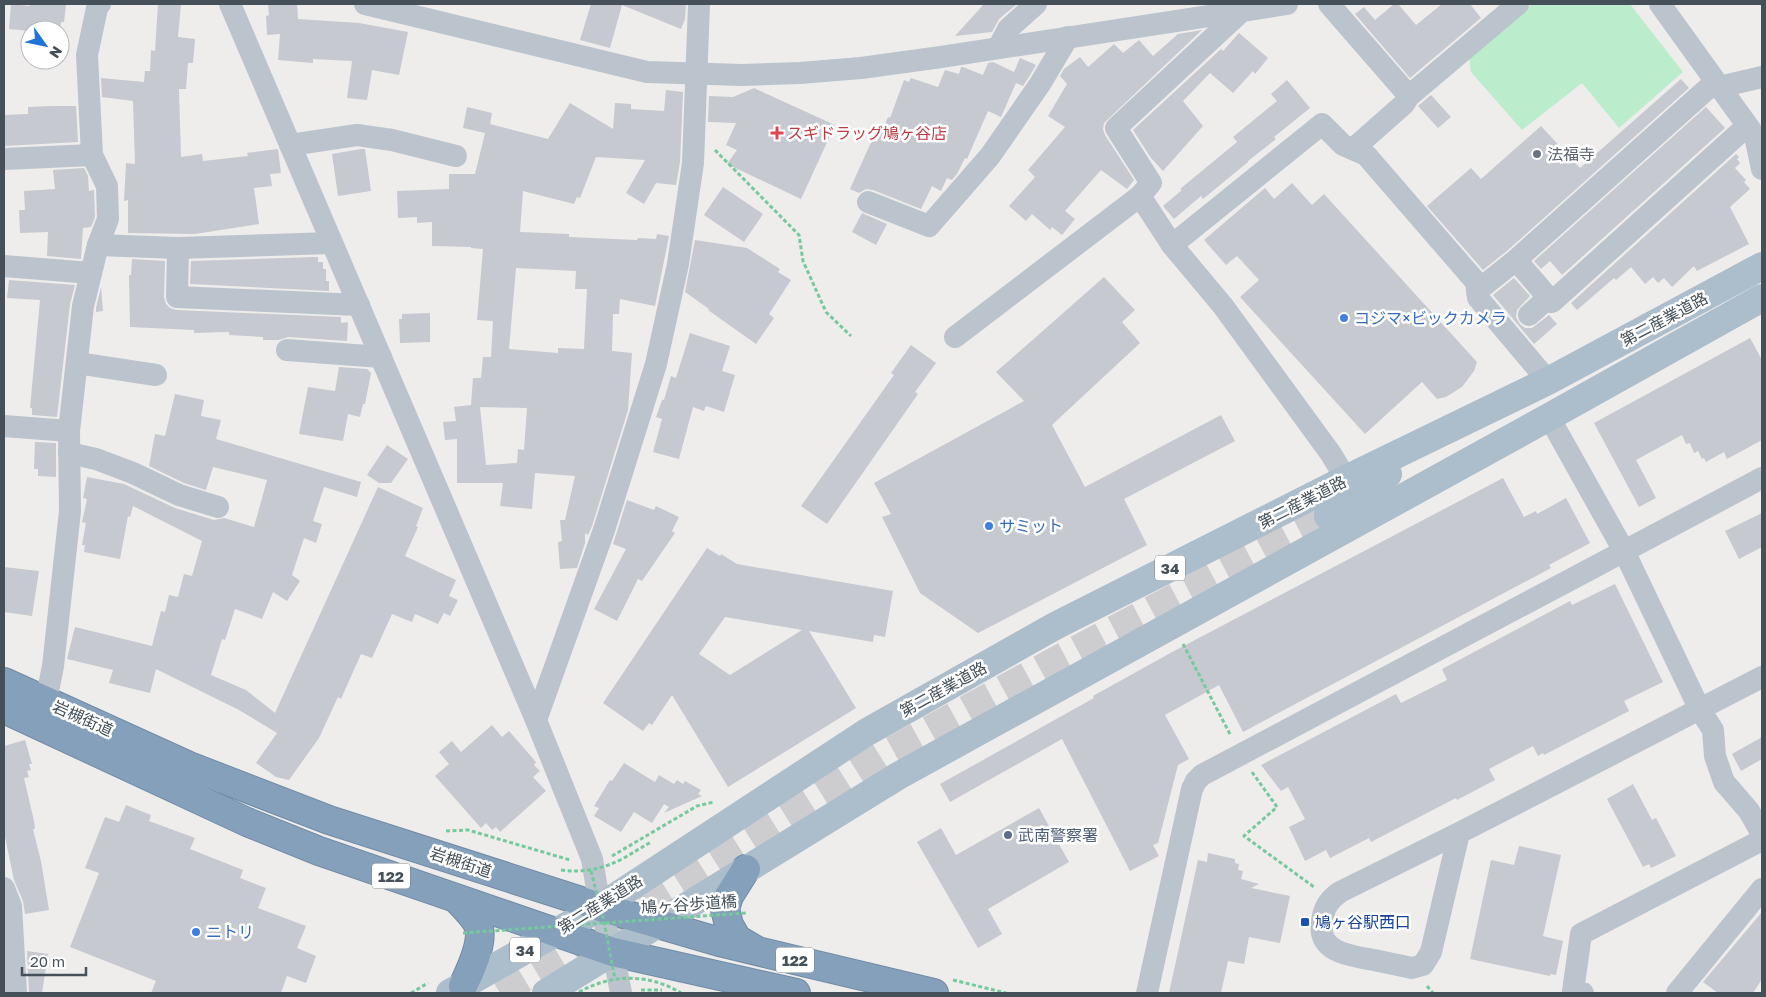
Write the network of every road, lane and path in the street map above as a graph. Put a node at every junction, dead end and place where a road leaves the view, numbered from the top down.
1 (100, 4) edge
2 (230, 4) edge
3 (365, 4) edge
4 (699, 4) edge
5 (1036, 4) edge
6 (1287, 4) edge
7 (1329, 4) edge
8 (1518, 4) edge
9 (1660, 4) edge
10 (1247, 7) edge
11 (1068, 37) junction
12 (998, 48) junction
13 (697, 74) junction
14 (1762, 78) edge
15 (1717, 85) junction
16 (1409, 96) junction
17 (1747, 126) junction
18 (694, 130) junction
19 (290, 145) junction
20 (1353, 149) junction
21 (92, 154) junction
22 (456, 156) dead end
23 (4, 159) edge
24 (1762, 169) edge
25 (1140, 196) junction
26 (868, 202) dead end
27 (332, 243) junction
28 (98, 245) junction
29 (1172, 245) junction
30 (178, 248) junction
31 (1516, 260) junction
32 (4, 266) edge
33 (1762, 266) edge
34 (91, 273) junction
35 (1477, 291) junction
36 (1548, 298) junction
37 (1762, 298) edge
38 (359, 305) junction
39 (1529, 315) dead end
40 (851, 336) dead end
41 (955, 337) dead end
42 (287, 350) dead end
43 (381, 357) junction
44 (76, 363) junction
45 (156, 375) dead end
46 (1548, 381) junction
47 (1550, 417) junction
48 (1458, 424) junction
49 (4, 426) edge
50 (69, 431) junction
51 (69, 453) junction
52 (1476, 458) junction
53 (1762, 478) edge
54 (1346, 479) junction
55 (218, 507) dead end
56 (1624, 551) junction
57 (1762, 677) edge
58 (4, 682) edge
59 (46, 701) junction
60 (4, 709) edge
61 (1700, 710) junction
62 (536, 720) junction
63 (1458, 833) junction
64 (1762, 834) edge
65 (1762, 840) edge
66 (624, 858) dead end
67 (746, 868) junction
68 (561, 870) dead end
69 (591, 871) junction
70 (4, 888) edge
71 (1762, 889) edge
72 (457, 899) junction
73 (602, 914) junction
74 (749, 917) dead end
75 (657, 924) junction
76 (554, 932) junction
77 (462, 933) dead end
78 (613, 952) junction
79 (761, 952) junction
80 (9, 956) edge
81 (618, 986) edge
82 (456, 990) edge
83 (579, 992) edge
84 (16, 993) edge
85 (546, 993) edge
86 (681, 993) edge
87 (796, 993) edge
88 (934, 993) edge
89 (1147, 993) edge
90 (1583, 993) edge
91 (1677, 993) edge

1 - 21 street
2 - 19 street
3 - 13 street
4 - 13 street
5 - 12 street
6 - 10 street
7 - 16 street
8 - 16 street
9 - 15 street
10 - 11 street
10 - 25 street
11 - 12 street
11 - 26 street
12 - 13 street
13 - 18 street
14 - 15 street
15 - 17 street
15 - 31 street
16 - 20 street
17 - 24 street
17 - 36 street
18 - 40 path
18 - 62 street
19 - 22 street
19 - 27 street
20 - 29 street
20 - 35 street
21 - 23 street
21 - 28 street
25 - 29 street
25 - 41 street
27 - 30 street
27 - 38 street
28 - 30 street
28 - 34 street
29 - 54 street
30 - 38 street
31 - 35 street
31 - 36 street
32 - 34 street
33 - 46 main road, 第二産業道路 / 34
34 - 44 street
35 - 46 street
36 - 39 street
37 - 47 main road, 第二産業道路 / 34
38 - 43 street
42 - 43 street
43 - 62 street
44 - 45 street
44 - 50 street
46 - 48 main road, 第二産業道路 / 34
47 - 52 main road, 第二産業道路 / 34
47 - 56 street
48 - 52 main road, 第二産業道路 / 34
48 - 54 main road, 第二産業道路 / 34
49 - 50 street
50 - 51 street
51 - 55 street
51 - 59 street
52 - 67 main road, 第二産業道路 / 34
53 - 56 street
54 - 73 main road, 第二産業道路 / 34
56 - 61 street
56 - 89 street
57 - 61 street
58 - 59 highway, 岩槻街道 / 122
59 - 73 highway, 岩槻街道 / 122
60 - 72 highway, 岩槻街道 / 122
61 - 63 street
61 - 64 street
62 - 73 street
63 - 63 street
65 - 90 street
66 - 69 path, bridge
67 - 75 main road, 第二産業道路 / 34
67 - 79 highway
68 - 69 path, bridge
69 - 73 path, bridge
70 - 80 street
71 - 91 street
72 - 76 highway, 岩槻街道 / 122
72 - 82 highway
73 - 74 path, 鳩ヶ谷歩道橋, bridge
73 - 75 highway, 岩槻街道 / 122
73 - 76 main road, 第二産業道路 / 34
73 - 77 path, 鳩ヶ谷歩道橋, bridge
73 - 78 street
73 - 81 path, bridge
75 - 78 main road, 第二産業道路 / 34
75 - 79 highway, 岩槻街道 / 122
76 - 78 highway, 岩槻街道 / 122
76 - 82 main road, 第二産業道路 / 34
78 - 81 street
78 - 85 main road, 第二産業道路 / 34
78 - 87 highway, 岩槻街道 / 122
79 - 88 highway, 岩槻街道 / 122
80 - 84 street
81 - 83 path, bridge
81 - 86 path, bridge

